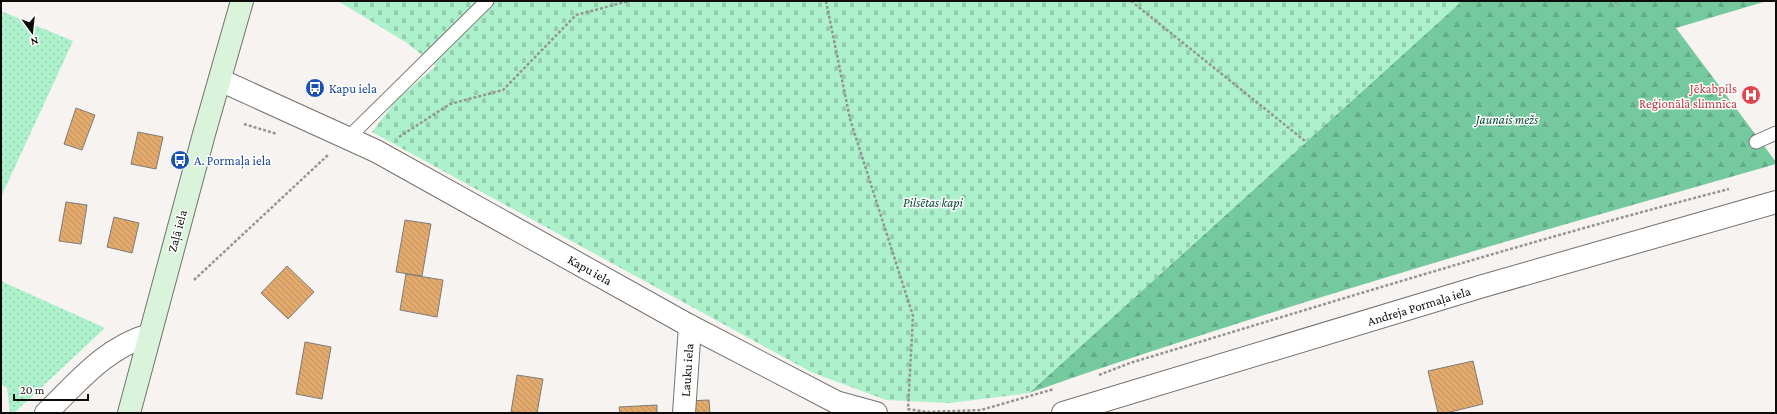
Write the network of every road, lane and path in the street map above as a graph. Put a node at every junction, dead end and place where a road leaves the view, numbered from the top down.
1 (242, 1) edge
2 (487, 1) edge
3 (630, 1) edge
4 (826, 1) edge
5 (1131, 1) edge
6 (1615, 1) edge
7 (1619, 6) dead end
8 (220, 80) junction
9 (1776, 133) edge
10 (348, 138) junction
11 (1305, 141) dead end
12 (1756, 142) dead end
13 (376, 151) junction
14 (1736, 187) dead end
15 (1776, 202) edge
16 (194, 280) dead end
17 (690, 326) junction
18 (149, 335) junction
19 (1093, 378) dead end
20 (1062, 387) dead end
21 (1100, 407) edge
22 (46, 413) edge
23 (129, 413) edge
24 (684, 413) edge
25 (876, 413) edge
26 (1063, 413) edge

1 - 8 main road, Zaļā iela
2 - 10 lane
3 - 13 path
4 - 20 path
5 - 11 path
6 - 7 path
8 - 10 street, Kapu iela
8 - 18 main road, Zaļā iela
9 - 12 lane
10 - 13 street, Kapu iela
10 - 16 path
13 - 17 street, Kapu iela
14 - 19 path
15 - 21 street, Andreja Pormaļa iela
17 - 24 street, Lauku iela
17 - 25 street, Kapu iela
18 - 22 street
18 - 23 main road, Zaļā iela
21 - 26 street, Andreja Pormaļa iela

